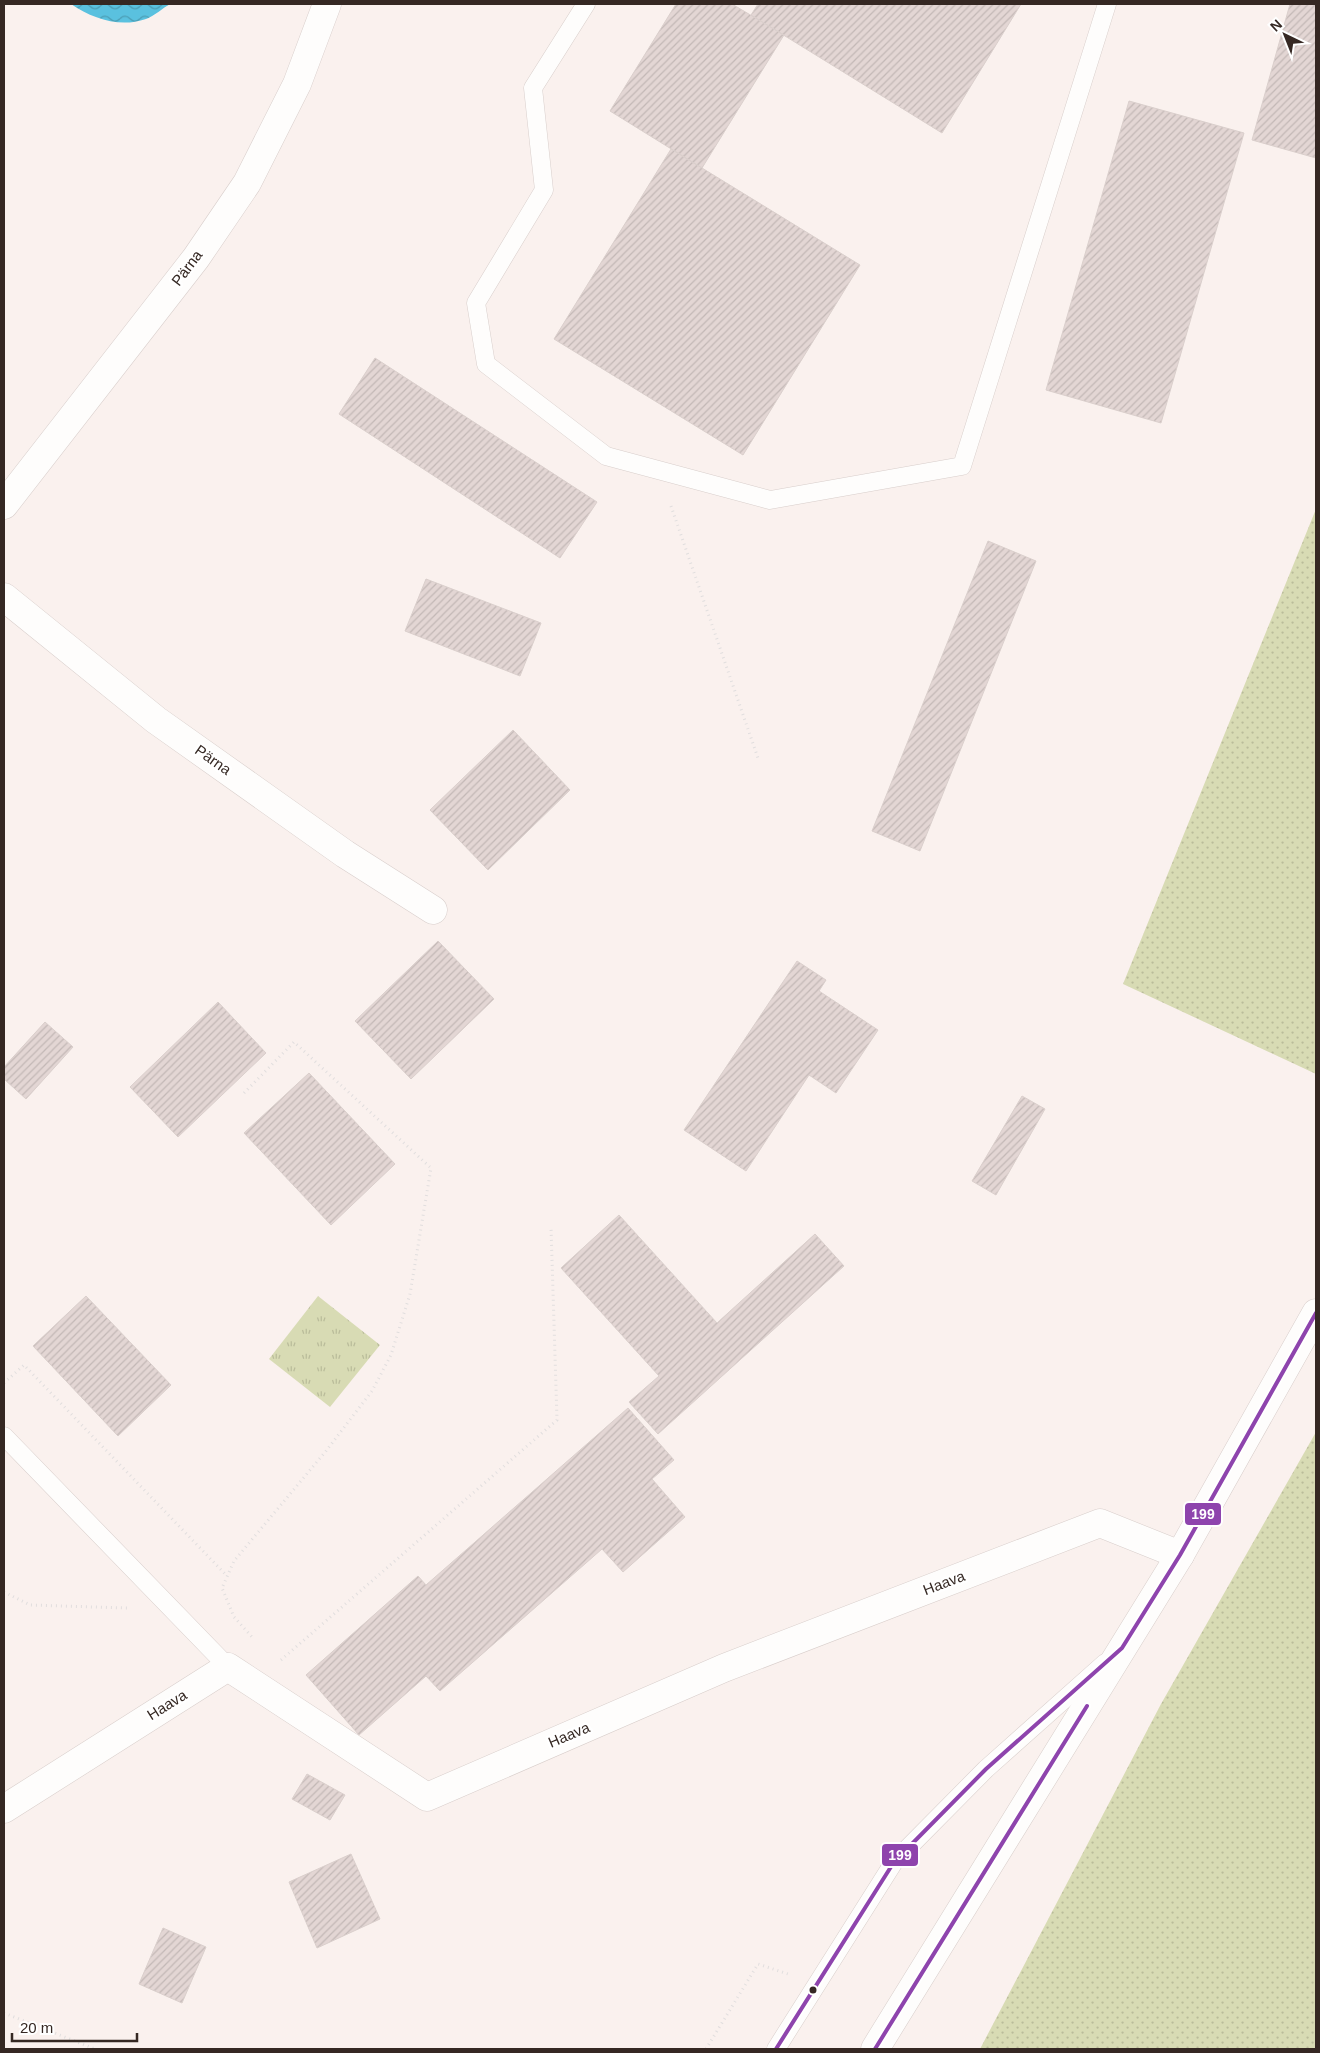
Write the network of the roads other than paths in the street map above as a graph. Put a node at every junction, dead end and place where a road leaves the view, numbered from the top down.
1 (327, 4) edge
2 (586, 4) edge
3 (1107, 4) edge
4 (4, 505) edge
5 (4, 597) edge
6 (433, 910) dead end
7 (1316, 1313) edge
8 (4, 1436) edge
9 (1180, 1556) junction
10 (1122, 1648) junction
11 (228, 1667) junction
12 (4, 1809) edge
13 (776, 2049) edge
14 (875, 2049) edge

1 - 4 main road, Pärna
2 - 3 lane
5 - 6 main road, Pärna
7 - 9 main road
8 - 11 lane
9 - 10 main road
9 - 11 main road, Haava
10 - 13 lane
10 - 14 main road
11 - 12 main road, Haava

